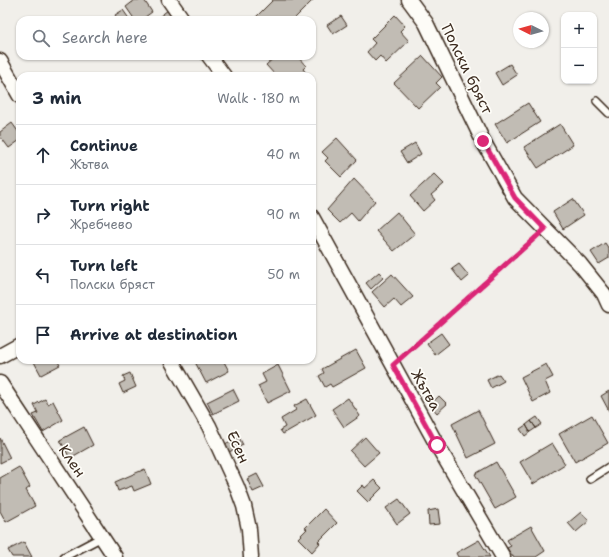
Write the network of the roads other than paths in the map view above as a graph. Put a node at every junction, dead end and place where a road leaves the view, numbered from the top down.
1 (169, 0) edge
2 (409, 0) edge
3 (180, 16) edge
4 (212, 60) edge
5 (0, 61) edge
6 (221, 72) edge
7 (16, 89) edge
8 (598, 101) dead end
9 (609, 113) edge
10 (316, 224) edge
11 (607, 296) edge
12 (16, 347) edge
13 (0, 356) edge
14 (173, 364) edge
15 (0, 383) edge
16 (609, 467) edge
17 (590, 479) dead end
18 (102, 538) junction
19 (64, 557) edge
20 (115, 557) edge
21 (251, 557) edge
22 (503, 557) edge

1 - 3 street
2 - 11 street, Полски бряст
4 - 6 street
5 - 7 street
8 - 9 lane
10 - 22 street, Жътва
12 - 13 street
14 - 21 street, Есен
15 - 18 street, Клен
16 - 17 lane
18 - 19 lane
18 - 20 street, Клен

